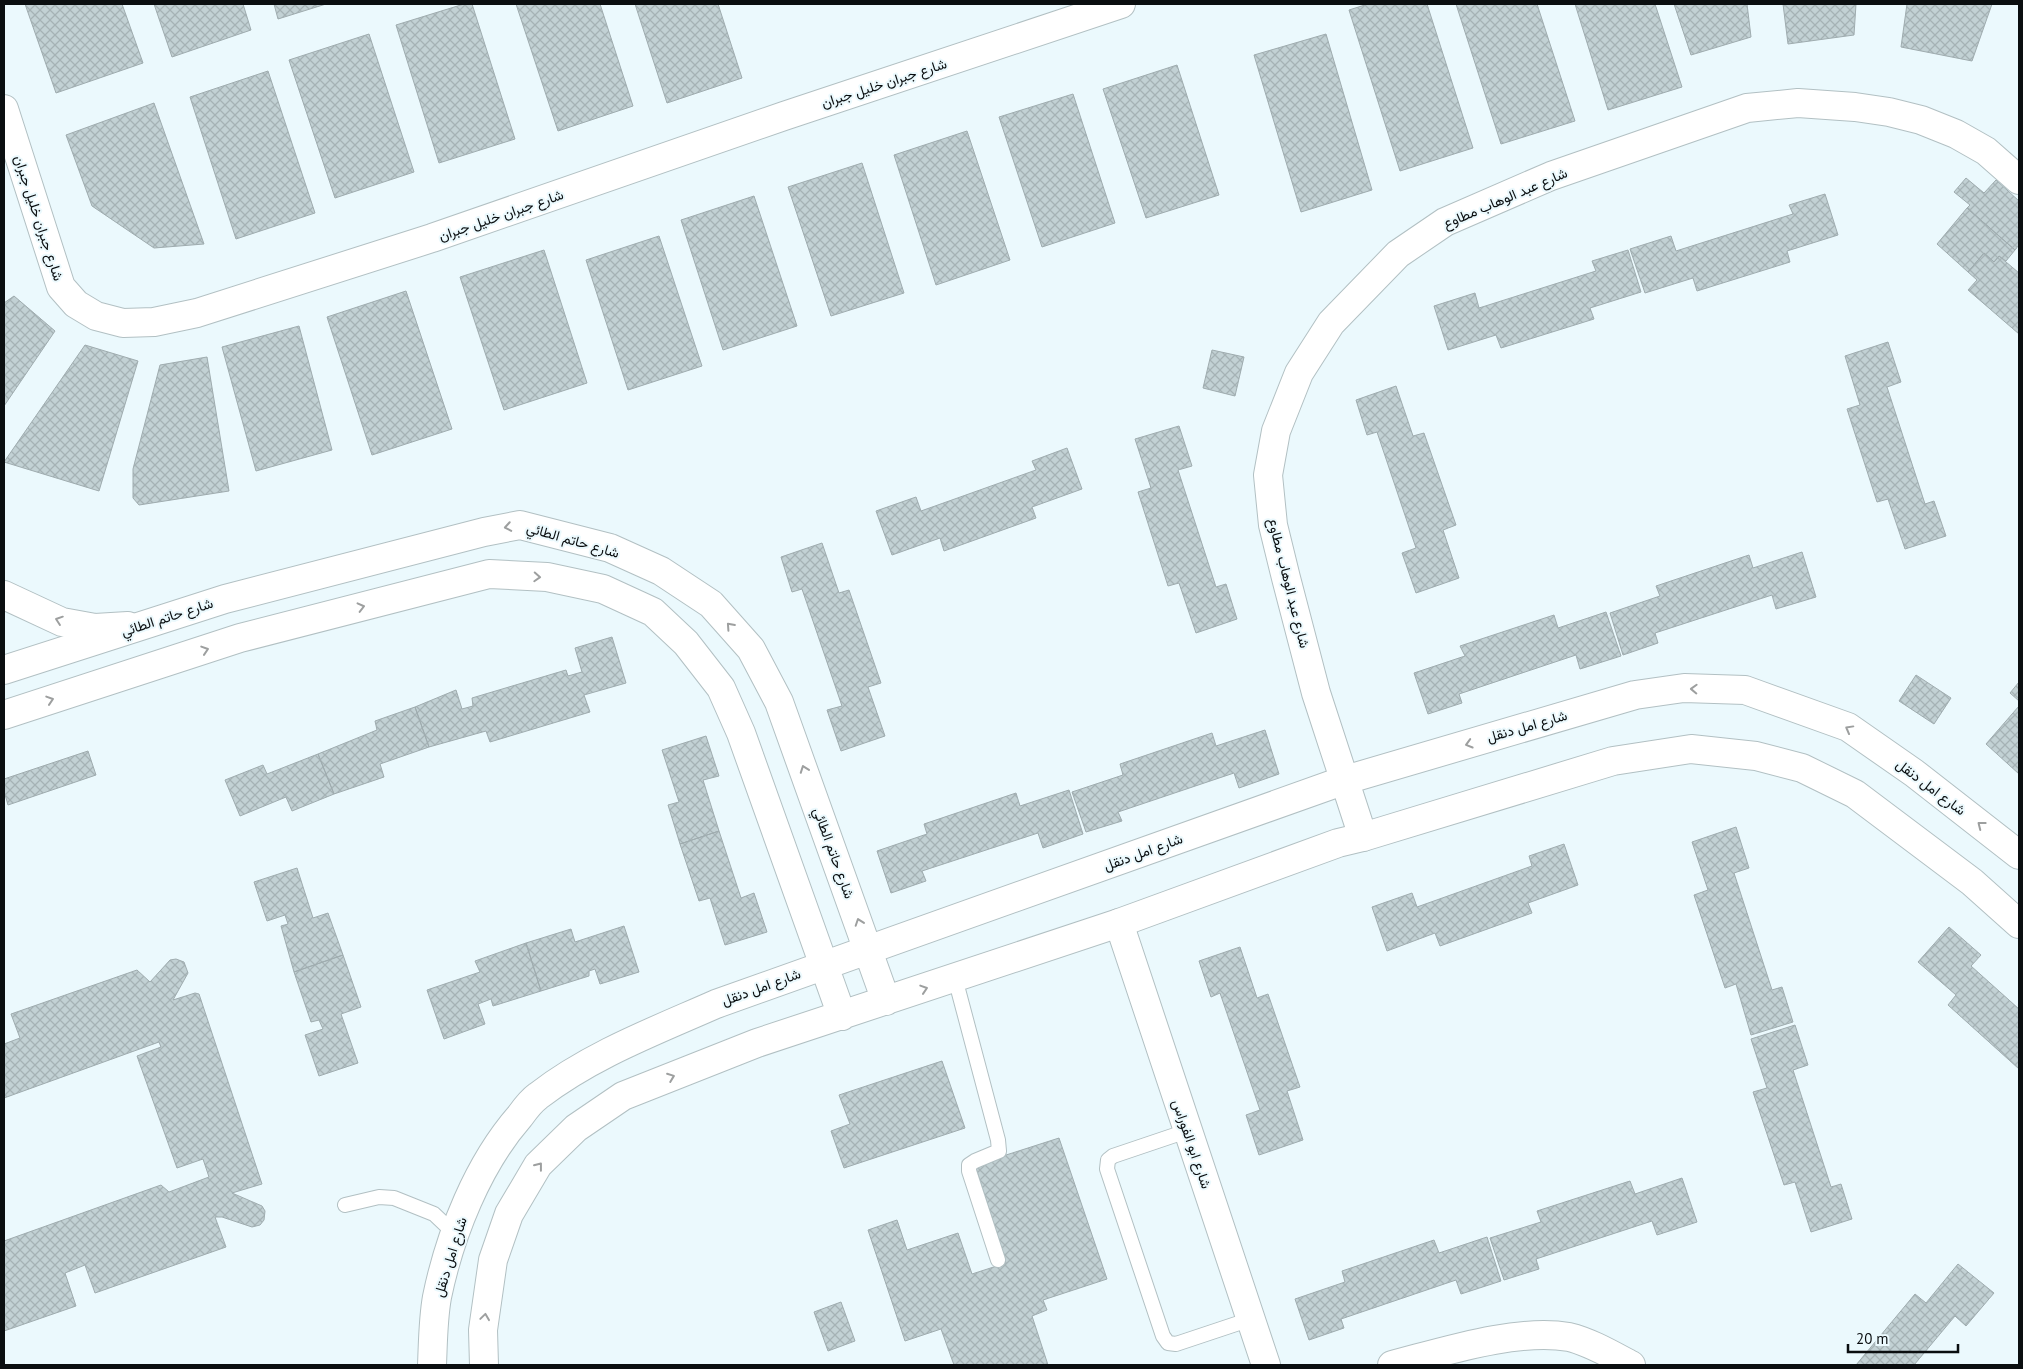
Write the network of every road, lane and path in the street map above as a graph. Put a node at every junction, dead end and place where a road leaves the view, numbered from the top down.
1 (1121, 4) edge
2 (4, 109) edge
3 (2019, 180) edge
4 (4, 595) edge
5 (225, 599) junction
6 (142, 626) junction
7 (240, 638) junction
8 (4, 670) edge
9 (4, 715) edge
10 (1345, 780) junction
11 (1363, 837) junction
12 (2019, 855) edge
13 (1119, 923) junction
14 (2019, 924) edge
15 (868, 950) junction
16 (823, 965) junction
17 (955, 978) junction
18 (886, 1001) junction
19 (842, 1016) junction
20 (1187, 1131) junction
21 (346, 1205) dead end
22 (455, 1234) junction
23 (998, 1260) dead end
24 (1251, 1319) junction
25 (432, 1365) edge
26 (484, 1365) edge
27 (1266, 1365) edge
28 (1392, 1365) edge
29 (1632, 1365) edge

1 - 2 street, شارع جبران خليل جبران
3 - 10 street, شارع عبد الوهاب مطاوع
6 -> 4 street
5 - 6 street, شارع حاتم الطائي
5 - 7 street
15 -> 5 street, شارع حاتم الطائي
6 - 8 street, شارع حاتم الطائي
9 -> 7 street
7 -> 16 street
10 - 11 street, شارع عبد الوهاب مطاوع
12 -> 10 street, شارع امل دنقل
10 - 15 street, شارع امل دنقل
11 - 13 street
11 - 14 street
13 - 17 street
13 - 20 street, شارع ابو الفوراس
15 - 16 street, شارع امل دنقل
15 - 18 street, شارع حاتم الطائي
16 - 19 street
16 - 22 street, شارع امل دنقل
18 -> 17 street
17 - 23 lane
18 - 19 street
26 -> 19 street
20 - 24 street, شارع ابو الفوراس
20 - 24 lane
21 - 22 lane
22 - 25 street, شارع امل دنقل
24 - 27 street, شارع ابو الفوراس
28 - 29 street

